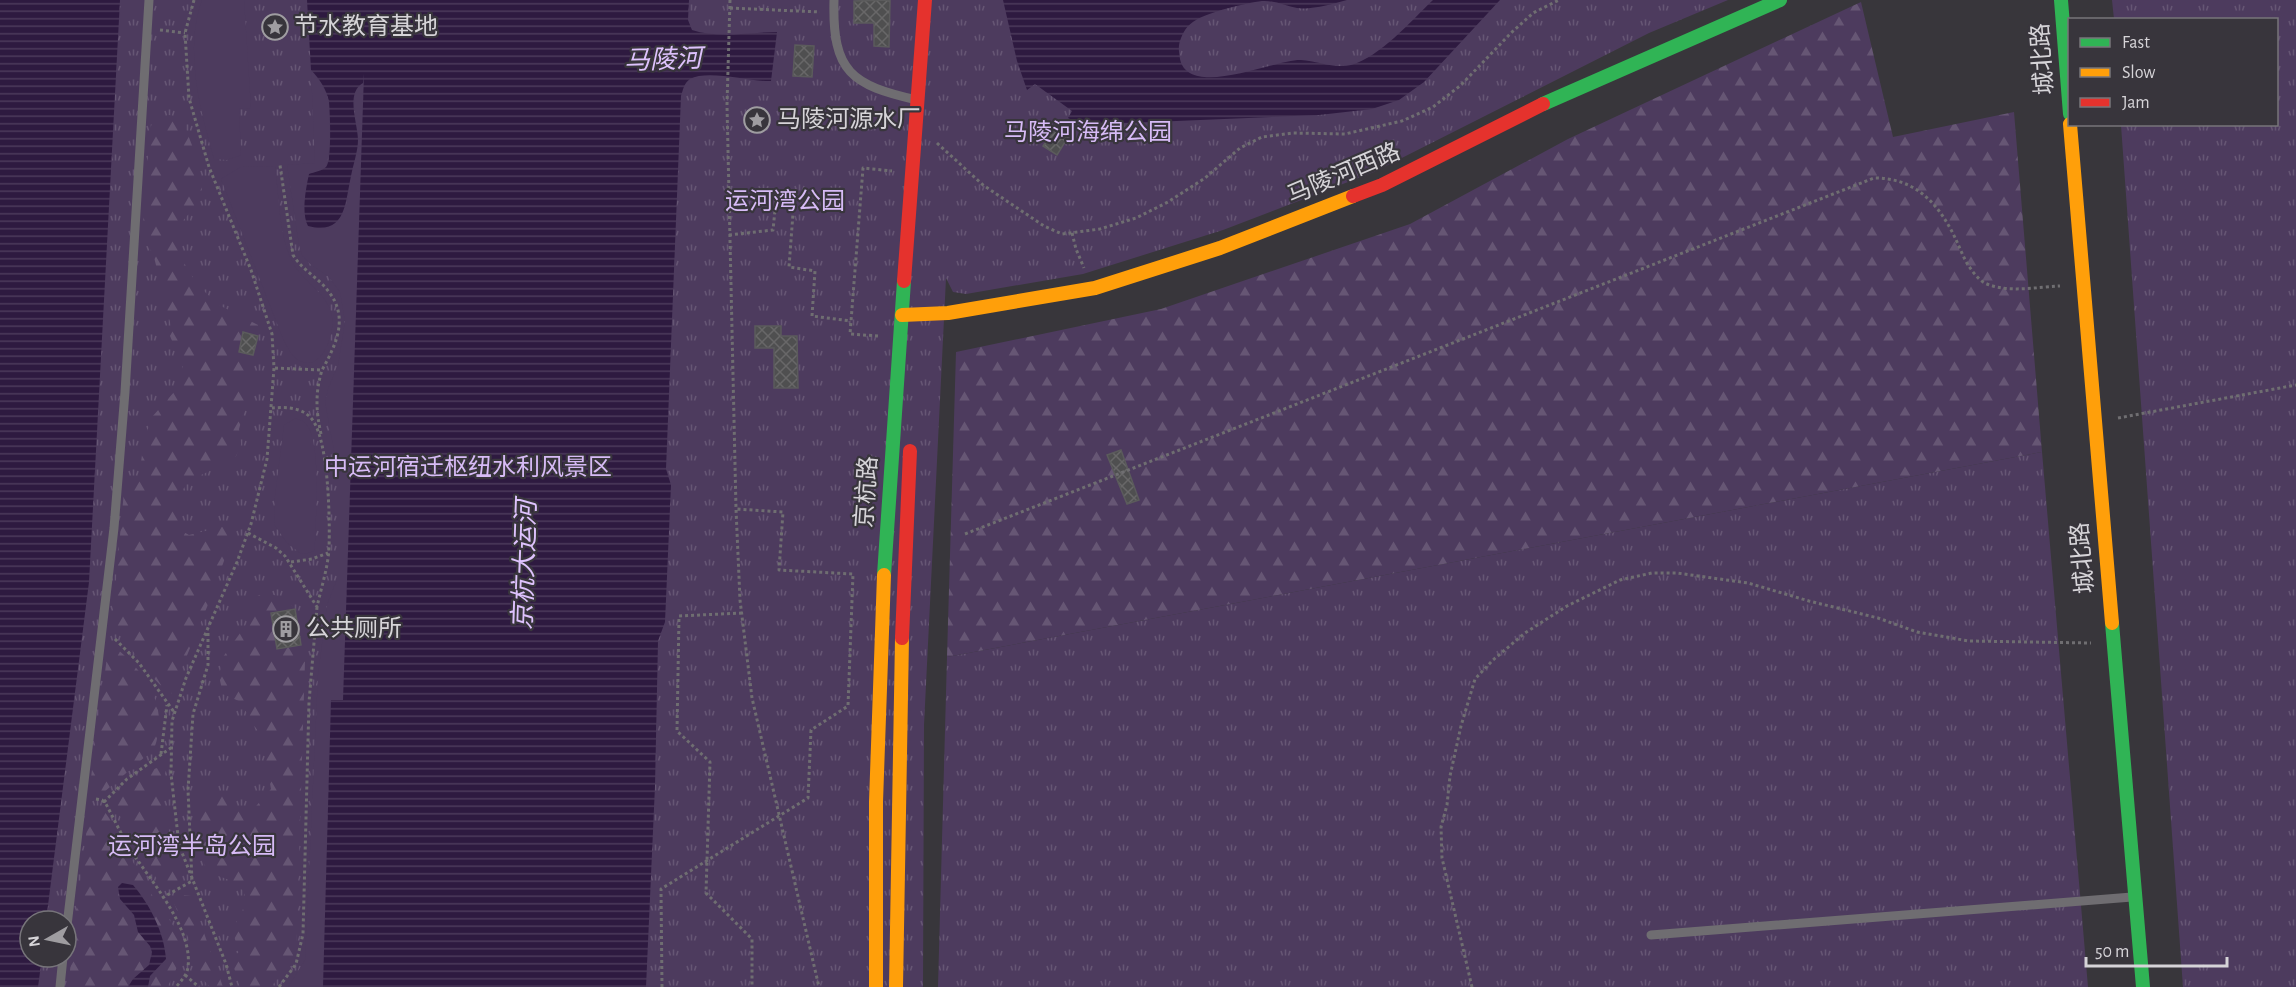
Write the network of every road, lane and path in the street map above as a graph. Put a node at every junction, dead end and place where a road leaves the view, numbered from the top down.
1 (149, 0) edge
2 (194, 0) edge
3 (730, 0) edge
4 (834, 0) edge
5 (925, 0) edge
6 (936, 0) edge
7 (1559, 0) edge
8 (1780, 0) edge
9 (2061, 0) edge
10 (730, 8) junction
11 (834, 13) junction
12 (147, 28) junction
13 (185, 33) junction
14 (2068, 89) edge
15 (920, 100) junction
16 (2070, 126) edge
17 (928, 141) joint
18 (280, 165) dead end
19 (893, 171) dead end
20 (1072, 233) junction
21 (729, 235) junction
22 (2083, 284) junction
23 (1095, 288) junction
24 (902, 315) junction
25 (851, 321) junction
26 (901, 338) junction
27 (274, 368) junction
28 (322, 370) junction
29 (2296, 385) edge
30 (272, 408) junction
31 (2094, 424) junction
32 (911, 434) dead end
33 (322, 439) junction
34 (736, 509) junction
35 (248, 533) junction
36 (965, 534) dead end
37 (328, 553) junction
38 (291, 562) junction
39 (317, 607) junction
40 (742, 613) junction
41 (208, 629) junction
42 (104, 630) junction
43 (2113, 643) junction
44 (167, 704) junction
45 (174, 712) junction
46 (172, 747) junction
47 (161, 754) junction
48 (83, 798) junction
49 (104, 802) junction
50 (781, 815) junction
51 (707, 861) junction
52 (192, 881) junction
53 (2135, 897) junction
54 (162, 898) junction
55 (69, 909) edge
56 (1651, 935) dead end
57 (62, 969) edge
58 (185, 975) junction
59 (60, 987) edge
60 (176, 987) edge
61 (199, 987) edge
62 (232, 987) edge
63 (279, 987) edge
64 (662, 987) edge
65 (752, 987) edge
66 (819, 987) edge
67 (876, 987) edge
68 (896, 987) edge
69 (1472, 987) edge
70 (2142, 987) edge

1 - 12 lane
2 - 13 path
3 - 10 path
4 - 11 lane
5 - 15 street, 京杭路
6 - 17 street
7 - 20 path
8 - 23 street, 马陵河西路
9 - 14 street, 城北路
10 - 11 path
10 - 21 path
11 - 15 lane
12 - 13 path
12 - 42 lane
13 - 27 path
15 - 24 street, 京杭路
16 - 22 street, 城北路
17 - 20 path
18 - 28 path
19 - 25 path
20 - 23 path
21 - 25 path
21 - 34 path
22 - 31 street, 城北路
22 - 36 path
23 - 24 street, 马陵河西路
24 - 26 street, 京杭路
25 - 26 path
26 - 67 street, 京杭路
27 - 28 path
27 - 30 path
28 - 33 path
29 - 31 path
30 - 33 path
30 - 35 path
31 - 43 street, 城北路
32 - 68 street, 京杭路
33 - 37 path
34 - 40 path
34 - 50 path
35 - 38 path
35 - 41 path
37 - 38 path
37 - 39 path
38 - 39 path
39 - 63 path
40 - 50 path
40 - 51 path
41 - 45 path
41 - 52 path
42 - 44 path
42 - 48 lane
43 - 53 street, 城北路
43 - 69 path
44 - 45 path
44 - 47 path
45 - 46 path
46 - 47 path
46 - 52 path
47 - 49 path
48 - 49 path
48 - 55 lane
49 - 54 path
50 - 51 path
50 - 66 path
51 - 64 path
51 - 65 path
52 - 54 path
52 - 62 path
53 - 56 lane
53 - 70 street, 城北路
54 - 58 path
57 - 59 lane
58 - 60 path
58 - 61 path

